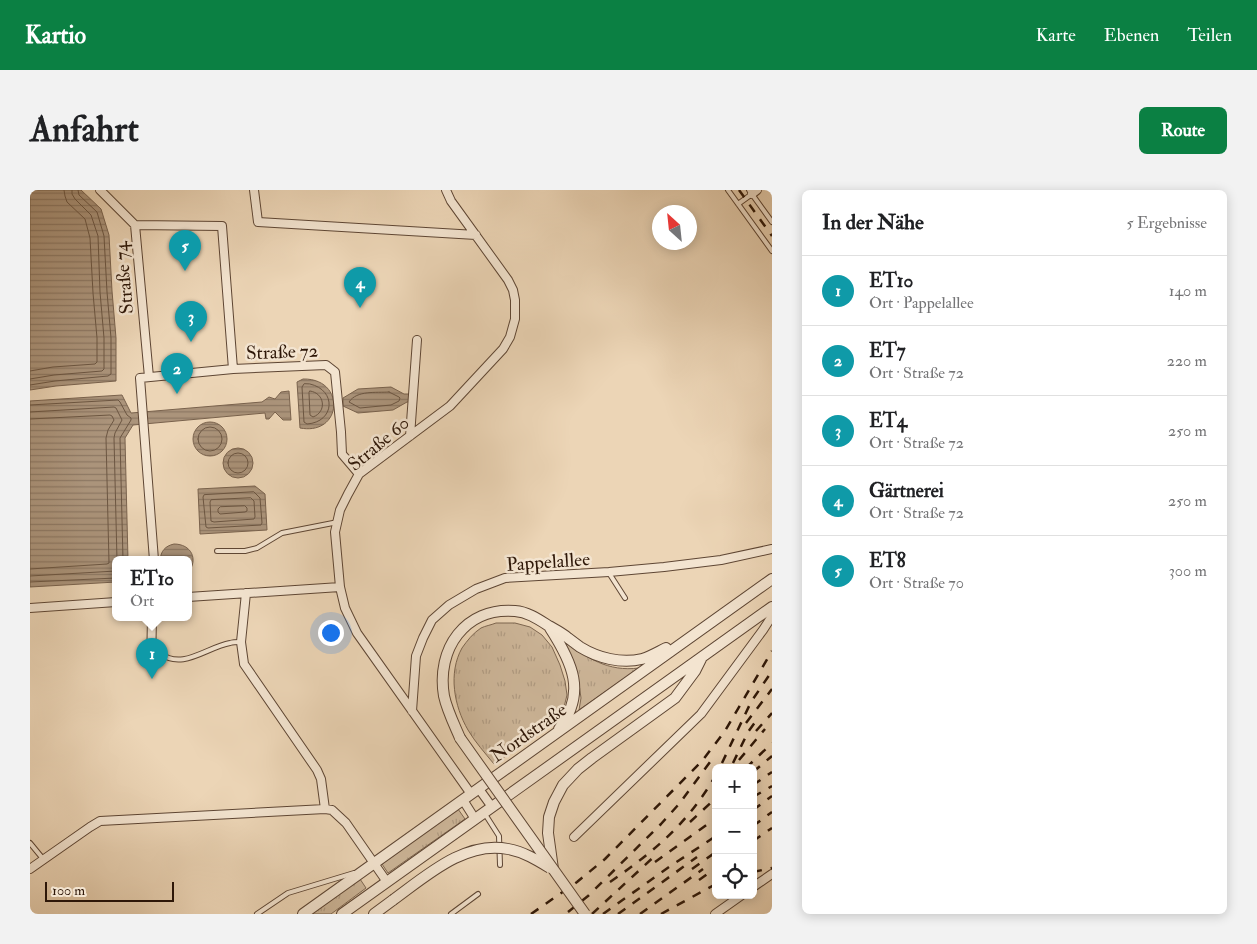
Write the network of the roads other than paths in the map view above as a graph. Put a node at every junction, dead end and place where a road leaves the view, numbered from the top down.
1 (100, 190) edge
2 (254, 190) edge
3 (446, 190) edge
4 (728, 190) edge
5 (752, 191) edge
6 (738, 204) junction
7 (772, 222) edge
8 (135, 225) junction
9 (476, 234) junction
10 (772, 251) edge
11 (417, 340) dead end
12 (233, 369) junction
13 (149, 377) junction
14 (410, 436) junction
15 (359, 474) junction
16 (338, 522) junction
17 (217, 551) dead end
18 (772, 551) edge
19 (154, 556) edge
20 (609, 572) junction
21 (772, 578) edge
22 (340, 587) junction
23 (246, 593) junction
24 (192, 597) edge
25 (626, 598) dead end
26 (112, 602) edge
27 (772, 607) edge
28 (30, 608) edge
29 (772, 616) edge
30 (152, 621) edge
31 (548, 625) junction
32 (706, 626) junction
33 (241, 642) junction
34 (151, 643) junction
35 (703, 656) junction
36 (151, 664) dead end
37 (412, 711) junction
38 (554, 736) junction
39 (471, 794) junction
40 (325, 808) junction
41 (484, 813) junction
42 (574, 837) dead end
43 (30, 843) edge
44 (44, 860) junction
45 (500, 866) dead end
46 (370, 867) junction
47 (553, 869) junction
48 (30, 870) edge
49 (772, 874) edge
50 (387, 882) junction
51 (757, 885) edge
52 (478, 894) dead end
53 (736, 899) edge
54 (257, 914) edge
55 (304, 914) edge
56 (342, 914) edge
57 (374, 914) edge
58 (451, 914) edge
59 (585, 914) edge
60 (715, 914) edge

1 - 8 street, Straße 74
2 - 9 street
3 - 9 street, Straße 60
4 - 6 lane
5 - 6 lane
5 - 7 lane
6 - 10 lane
8 - 12 street
8 - 13 street, Straße 74
9 - 14 street, Straße 60
11 - 14 street
12 - 13 street, Straße 72
12 - 15 street, Straße 72
13 - 19 street
14 - 15 street, Straße 60
15 - 16 street, Straße 60
16 - 17 lane
16 - 22 street, Straße 60
18 - 20 street, Pappelallee
20 - 25 lane
20 - 37 street, Pappelallee
21 - 32 street, Nordstraße
22 - 23 street
22 - 37 street, Straße 60
23 - 24 street
23 - 33 street
26 - 28 street
27 - 35 street, Nordstraße
29 - 42 street
30 - 34 street
31 - 32 street
31 - 38 street
31 - 47 street, bridge
32 - 38 street, Nordstraße
33 - 34 lane
33 - 40 street
34 - 36 street
35 - 41 street, Nordstraße
35 - 47 street
37 - 39 street, Straße 60
38 - 39 street, Nordstraße
39 - 41 street
39 - 41 street
39 - 46 street, Nordstraße
40 - 44 street
40 - 46 street
41 - 45 lane
41 - 50 street, Nordstraße
43 - 44 lane
44 - 48 street
46 - 50 street
46 - 54 lane
46 - 55 street, Nordstraße
47 - 57 street, bridge
47 - 59 street, bridge
49 - 51 street
50 - 56 street, Nordstraße
52 - 58 lane
53 - 60 street

